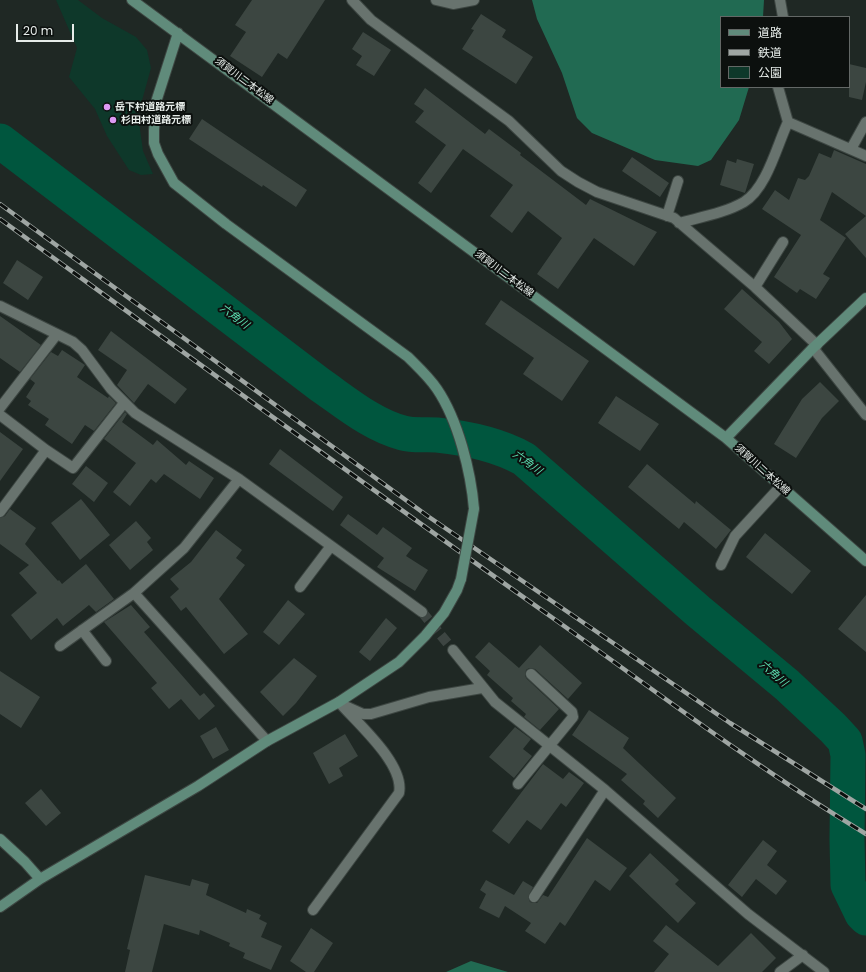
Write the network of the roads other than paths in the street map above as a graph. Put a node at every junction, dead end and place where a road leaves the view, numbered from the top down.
1 (132, 0) edge
2 (352, 0) edge
3 (436, 0) edge
4 (474, 0) edge
5 (780, 0) edge
6 (783, 16) edge
7 (178, 33) junction
8 (778, 88) edge
9 (788, 122) junction
10 (866, 122) edge
11 (851, 149) junction
12 (866, 156) edge
13 (678, 181) dead end
14 (667, 216) junction
15 (679, 223) junction
16 (784, 242) dead end
17 (755, 287) junction
18 (866, 298) edge
19 (0, 306) edge
20 (57, 334) junction
21 (815, 346) junction
22 (124, 403) junction
23 (0, 408) edge
24 (0, 414) edge
25 (866, 415) edge
26 (726, 438) junction
27 (46, 450) junction
28 (239, 479) junction
29 (780, 486) junction
30 (0, 512) edge
31 (331, 546) junction
32 (866, 561) edge
33 (721, 565) dead end
34 (300, 587) dead end
35 (134, 593) junction
36 (422, 612) tunnel mouth
37 (82, 630) junction
38 (60, 646) dead end
39 (453, 650) tunnel mouth
40 (106, 662) dead end
41 (531, 674) dead end
42 (482, 688) junction
43 (338, 702) junction
44 (267, 740) junction
45 (550, 747) junction
46 (518, 784) dead end
47 (605, 790) junction
48 (0, 839) edge
49 (40, 879) junction
50 (534, 897) dead end
51 (0, 907) edge
52 (313, 910) dead end
53 (803, 955) junction
54 (780, 972) edge
55 (824, 972) edge

1 - 7 street, 須賀川二本松線
2 - 14 street
3 - 4 street
5 - 6 street
7 - 26 street, 須賀川二本松線
7 - 43 street, bridge
8 - 9 street
9 - 11 street
9 - 15 street
10 - 11 street
11 - 12 street
13 - 14 street
14 - 15 street
15 - 17 street
16 - 17 street
17 - 21 street
18 - 21 street
19 - 20 street
20 - 22 street
20 - 23 street
21 - 25 street
21 - 26 street
22 - 27 street
22 - 28 street
24 - 27 street
26 - 29 street, 須賀川二本松線
27 - 30 street
28 - 31 street
28 - 35 street
29 - 32 street, 須賀川二本松線
29 - 33 street
31 - 34 street
31 - 36 street
35 - 37 street
35 - 44 street
37 - 38 street
37 - 40 street
39 - 42 street
41 - 45 street
42 - 43 street
42 - 45 street
43 - 44 street
43 - 52 street
44 - 49 street
45 - 46 street
45 - 47 street
47 - 50 street
47 - 53 street
48 - 49 street
49 - 51 street
53 - 54 street
53 - 55 street

